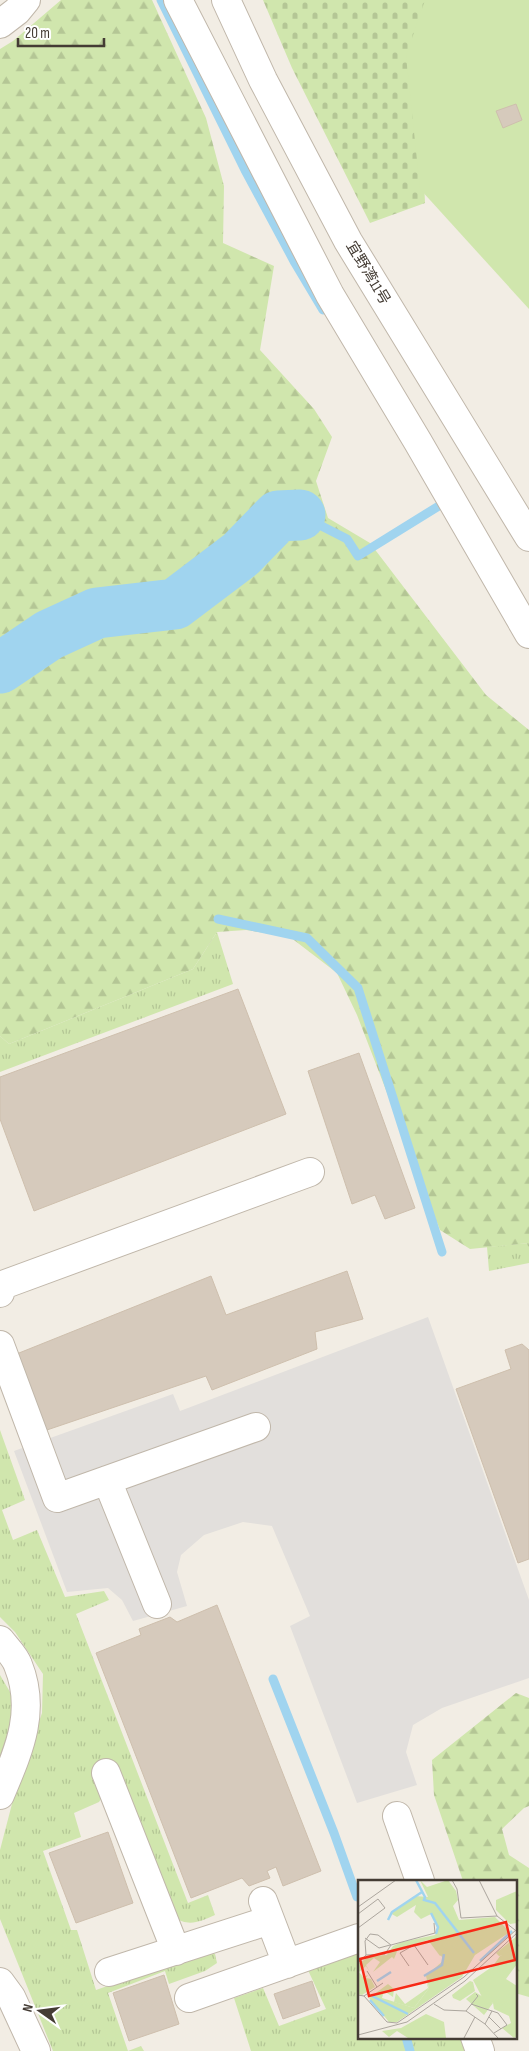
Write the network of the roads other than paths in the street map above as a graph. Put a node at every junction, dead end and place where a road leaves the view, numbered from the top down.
1 (26, 0) edge
2 (178, 0) edge
3 (226, 0) edge
4 (0, 24) edge
5 (529, 537) edge
6 (529, 634) edge
7 (310, 1172) dead end
8 (0, 1293) edge
9 (0, 1345) edge
10 (256, 1427) dead end
11 (107, 1480) junction
12 (157, 1604) dead end
13 (0, 1640) edge
14 (106, 1773) dead end
15 (0, 1794) edge
16 (397, 1816) dead end
17 (420, 1880) edge
18 (358, 1938) edge
19 (176, 1951) junction
20 (288, 1964) junction
21 (109, 1972) dead end
22 (0, 1982) edge
23 (188, 1998) dead end
24 (475, 2038) edge
25 (36, 2051) edge
26 (480, 2051) edge

1 - 4 street
2 - 6 street
3 - 5 street, 宜野湾11号
7 - 8 street
9 - 11 street
10 - 11 street
11 - 12 street
13 - 15 street
14 - 19 street
16 - 17 street
18 - 20 street
19 - 20 street
19 - 21 street
20 - 23 street
22 - 25 street
24 - 26 street

